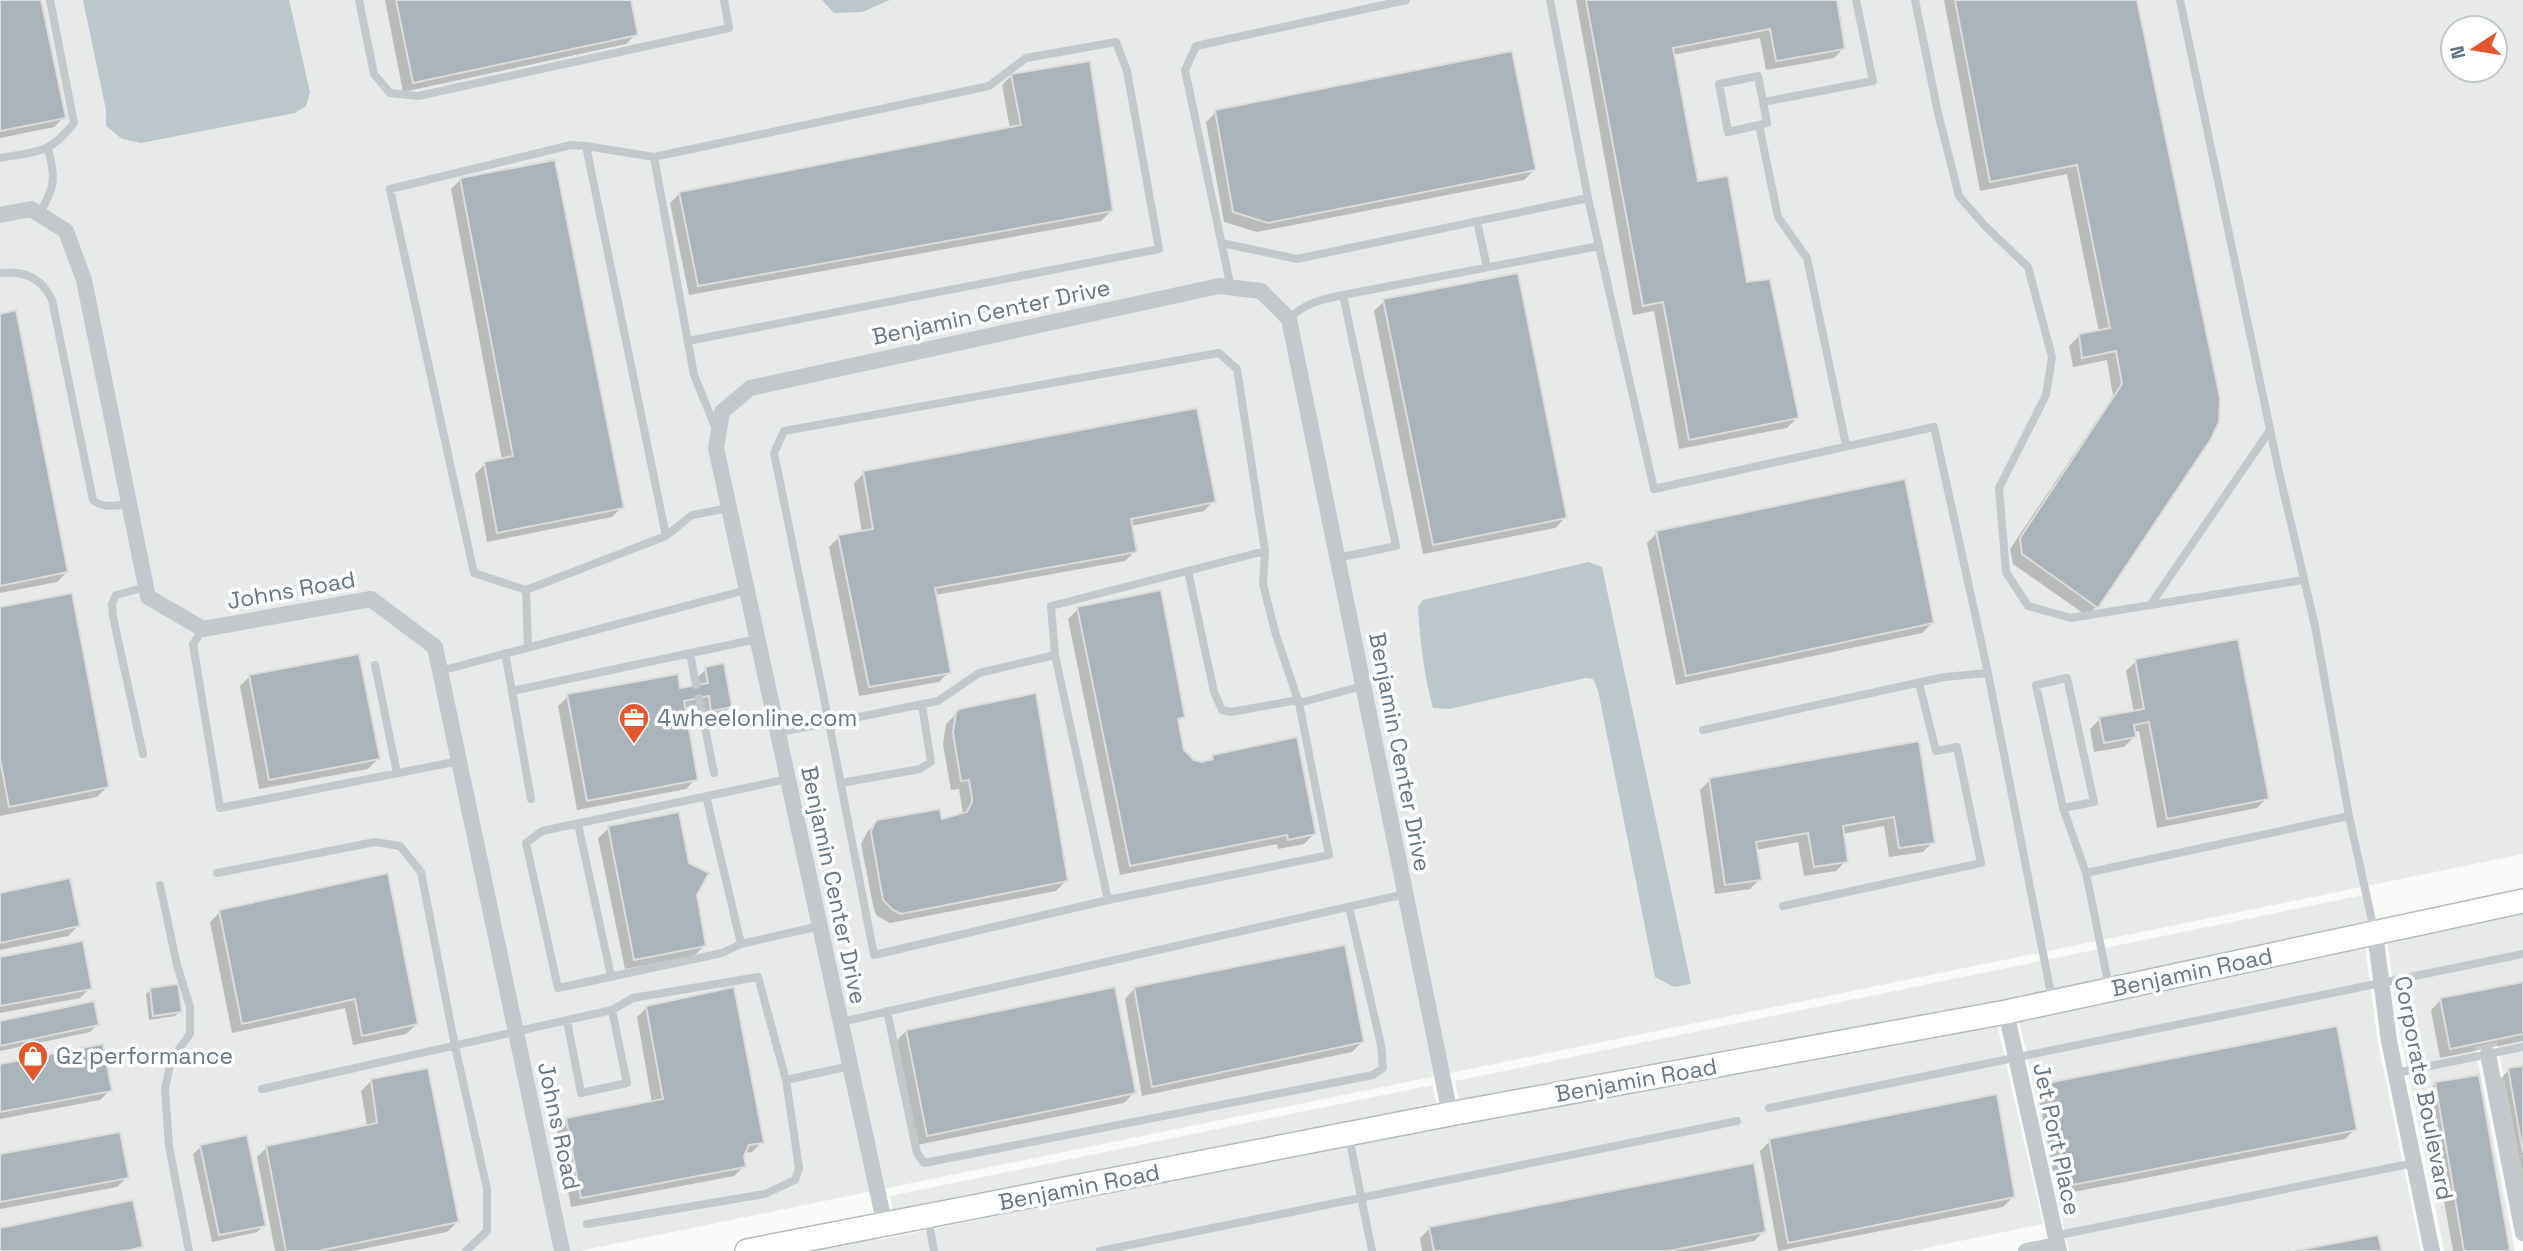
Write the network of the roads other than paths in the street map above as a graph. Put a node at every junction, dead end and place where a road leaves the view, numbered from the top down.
1 (50, 0) edge
2 (359, 0) edge
3 (724, 0) edge
4 (1406, 0) edge
5 (1550, 0) edge
6 (1856, 0) edge
7 (1915, 0) edge
8 (2180, 0) edge
9 (1763, 102) junction
10 (1759, 125) junction
11 (586, 146) junction
12 (48, 149) junction
13 (654, 157) junction
14 (0, 158) edge
15 (1588, 198) junction
16 (39, 214) junction
17 (0, 215) edge
18 (1477, 221) junction
19 (1222, 243) junction
20 (1599, 246) junction
21 (1487, 267) junction
22 (0, 273) edge
23 (1231, 288) junction
24 (1343, 295) junction
25 (1289, 319) junction
26 (688, 341) junction
27 (2270, 430) junction
28 (718, 435) junction
29 (1846, 445) junction
30 (129, 503) junction
31 (729, 508) junction
32 (667, 536) junction
33 (1265, 551) junction
34 (1337, 558) junction
35 (1188, 571) junction
36 (2303, 580) junction
37 (146, 587) junction
38 (526, 590) junction
39 (746, 590) junction
40 (2151, 604) junction
41 (203, 629) junction
42 (757, 639) junction
43 (528, 647) junction
44 (505, 653) junction
45 (690, 653) junction
46 (1055, 655) junction
47 (375, 665) dead end
48 (440, 671) junction
49 (1988, 673) junction
50 (1919, 683) junction
51 (696, 685) dead end
52 (1363, 686) junction
53 (512, 691) junction
54 (699, 698) dead end
55 (1299, 702) junction
56 (922, 705) junction
57 (829, 723) junction
58 (1703, 730) dead end
59 (778, 732) junction
60 (143, 754) dead end
61 (458, 761) junction
62 (397, 773) junction
63 (714, 773) dead end
64 (788, 779) junction
65 (841, 783) junction
66 (706, 796) junction
67 (531, 799) dead end
68 (2063, 808) junction
69 (2349, 816) junction
70 (578, 824) junction
71 (217, 873) dead end
72 (2086, 873) junction
73 (160, 885) dead end
74 (1405, 894) junction
75 (1108, 900) junction
76 (2523, 901) edge
77 (1349, 906) junction
78 (1783, 906) dead end
79 (820, 926) junction
80 (2375, 933) junction
81 (741, 944) junction
82 (2523, 954) edge
83 (611, 976) junction
84 (2381, 984) junction
85 (2109, 990) junction
86 (2053, 1002) junction
87 (612, 1010) junction
88 (887, 1011) junction
89 (2006, 1012) junction
90 (566, 1021) junction
91 (841, 1022) junction
92 (516, 1033) junction
93 (455, 1046) junction
94 (2523, 1047) edge
95 (2488, 1054) junction
96 (2016, 1058) junction
97 (850, 1066) junction
98 (2396, 1073) junction
99 (786, 1080) junction
100 (262, 1089) dead end
101 (1769, 1108) dead end
102 (1450, 1114) junction
103 (1737, 1121) dead end
104 (1348, 1134) junction
105 (2414, 1163) junction
106 (1362, 1199) junction
107 (928, 1217) junction
108 (587, 1224) dead end
109 (885, 1226) junction
110 (2523, 1233) edge
111 (2057, 1244) edge
112 (188, 1251) edge
113 (466, 1251) edge
114 (562, 1251) edge
115 (747, 1251) edge
116 (934, 1251) edge
117 (1100, 1251) edge
118 (1372, 1251) edge
119 (2026, 1251) edge
120 (2432, 1251) edge

1 - 12 lane
2 - 3 lane
4 - 19 lane
5 - 15 lane
6 - 9 lane
7 - 40 lane
8 - 27 lane
9 - 10 lane
9 - 10 lane
10 - 29 lane
11 - 13 lane
11 - 32 lane
11 - 38 lane
12 - 14 lane
12 - 16 lane
13 - 26 lane
13 - 26 lane
15 - 18 lane
15 - 20 lane
16 - 17 street
16 - 30 street
18 - 19 lane
18 - 21 lane
19 - 23 lane
20 - 21 lane
20 - 29 lane
21 - 24 lane
22 - 30 lane
23 - 25 street, Benjamin Center Drive
23 - 28 street, Benjamin Center Drive
24 - 25 lane
24 - 34 lane
25 - 34 street, Benjamin Center Drive
26 - 28 lane
27 - 36 lane
27 - 40 lane
28 - 31 street, Benjamin Center Drive
29 - 49 lane
30 - 37 street
31 - 32 lane
31 - 39 street, Benjamin Center Drive
32 - 38 lane
33 - 35 lane
33 - 55 lane
33 - 57 lane
34 - 52 street, Benjamin Center Drive
35 - 46 lane
35 - 55 lane
36 - 40 lane
36 - 69 lane
37 - 41 street, Johns Road
37 - 60 lane
38 - 43 lane
39 - 42 street, Benjamin Center Drive
39 - 43 lane
41 - 48 street, Johns Road
41 - 62 lane
42 - 45 lane
42 - 59 street, Benjamin Center Drive
43 - 44 lane
44 - 48 lane
44 - 53 lane
45 - 51 lane
45 - 53 lane
46 - 56 lane
46 - 75 lane
47 - 62 lane
48 - 61 street, Johns Road
49 - 50 lane
49 - 86 lane
50 - 58 lane
50 - 78 lane
52 - 55 lane
52 - 74 street, Benjamin Center Drive
53 - 67 lane
54 - 63 lane
55 - 75 lane
56 - 57 lane
56 - 65 lane
57 - 59 lane
57 - 65 lane
59 - 64 street, Benjamin Center Drive
61 - 62 lane
61 - 92 street, Johns Road
64 - 66 lane
64 - 79 street, Benjamin Center Drive
65 - 75 lane
66 - 70 lane
66 - 81 lane
68 - 68 lane
68 - 72 lane
69 - 72 lane
69 - 80 lane
70 - 83 lane
70 - 83 lane
71 - 93 lane
72 - 85 lane
73 - 112 lane
74 - 77 lane
74 - 102 street, Benjamin Center Drive
76 - 80 street, Benjamin Road
77 - 88 lane
77 - 88 lane
79 - 81 lane
79 - 91 street, Benjamin Center Drive
80 - 84 street, Corporate Boulevard
80 - 85 street, Benjamin Road
81 - 83 lane
82 - 84 lane
84 - 96 lane
84 - 98 street, Corporate Boulevard
85 - 86 street, Benjamin Road
86 - 89 street, Benjamin Road
87 - 90 lane
87 - 90 lane
87 - 99 lane
88 - 91 lane
89 - 96 street, Jet Port Place
89 - 102 street, Benjamin Road
90 - 92 lane
91 - 97 street, Benjamin Center Drive
92 - 93 lane
92 - 114 street, Johns Road
93 - 100 lane
93 - 113 lane
94 - 95 lane
95 - 98 lane
95 - 110 street
96 - 101 lane
96 - 111 street, Jet Port Place
97 - 99 lane
97 - 109 street, Benjamin Center Drive
98 - 105 street, Corporate Boulevard
99 - 108 lane
102 - 104 street, Benjamin Road
103 - 106 lane
104 - 106 lane
104 - 107 street, Benjamin Road
105 - 111 lane
105 - 120 street, Corporate Boulevard
106 - 117 lane
106 - 118 lane
107 - 109 street, Benjamin Road
107 - 116 lane
109 - 115 street, Benjamin Road
111 - 119 street, Jet Port Place

